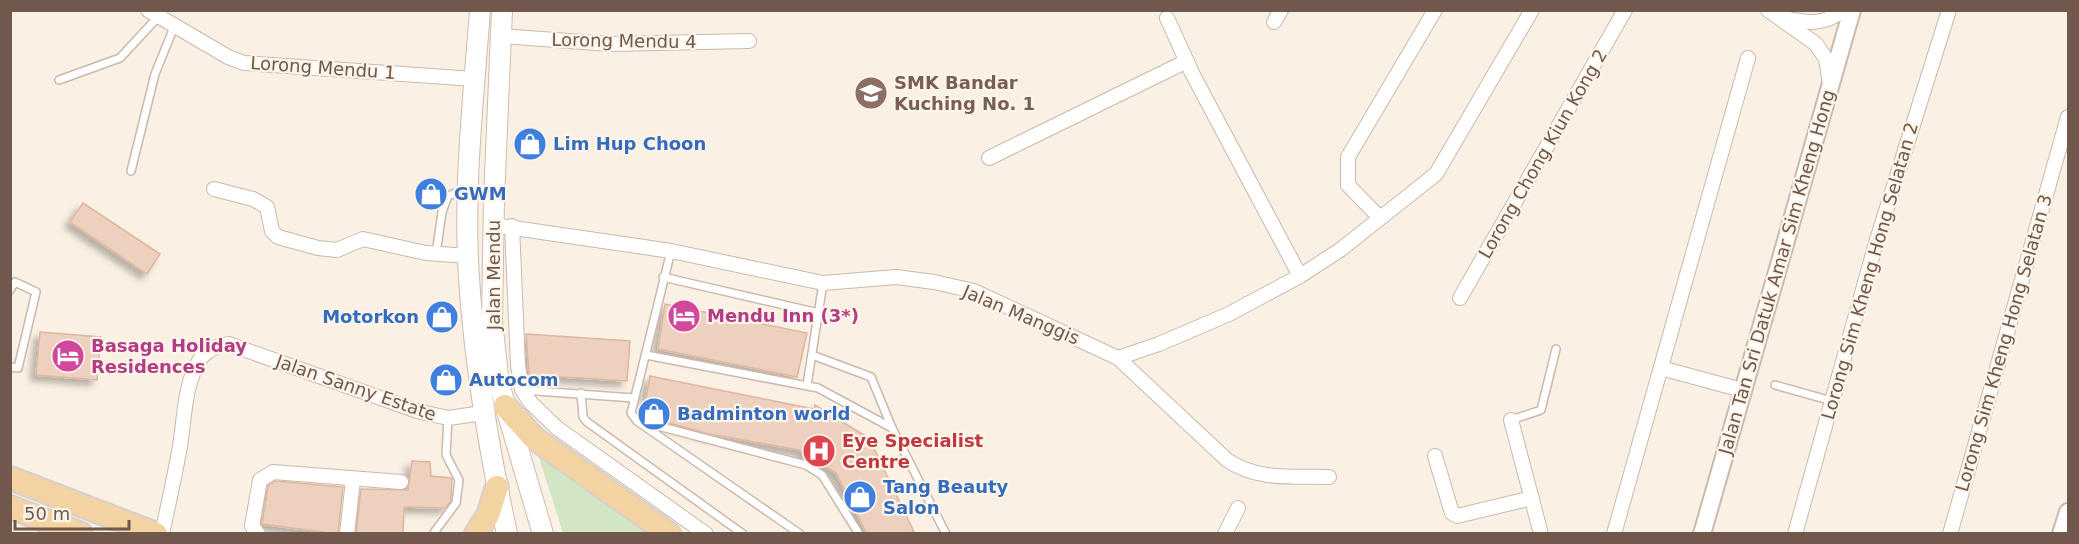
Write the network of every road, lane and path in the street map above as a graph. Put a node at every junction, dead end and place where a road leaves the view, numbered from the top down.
1 (480, 10) edge
2 (502, 10) edge
3 (1435, 10) edge
4 (1532, 10) edge
5 (1625, 10) edge
6 (1843, 10) edge
7 (1852, 10) edge
8 (1949, 10) edge
9 (152, 14) edge
10 (1772, 14) edge
11 (1167, 18) dead end
12 (174, 27) junction
13 (500, 36) junction
14 (749, 41) dead end
15 (1748, 57) dead end
16 (1187, 61) junction
17 (475, 79) junction
18 (59, 80) dead end
19 (1830, 86) junction
20 (2068, 117) edge
21 (989, 158) dead end
22 (131, 171) dead end
23 (214, 189) dead end
24 (469, 189) junction
25 (1379, 217) junction
26 (503, 225) junction
27 (670, 251) junction
28 (436, 254) junction
29 (468, 256) junction
30 (1300, 276) junction
31 (663, 277) junction
32 (824, 283) junction
33 (10, 290) edge
34 (1460, 298) dead end
35 (819, 313) junction
36 (1556, 349) dead end
37 (646, 355) junction
38 (812, 355) junction
39 (1118, 358) junction
40 (10, 367) edge
41 (1661, 368) junction
42 (807, 385) junction
43 (1775, 385) dead end
44 (522, 390) junction
45 (1742, 390) junction
46 (581, 393) junction
47 (634, 398) junction
48 (1832, 401) junction
49 (505, 405) junction
50 (483, 413) junction
51 (448, 418) junction
52 (1511, 420) joint
53 (638, 421) junction
54 (892, 428) junction
55 (1435, 456) dead end
56 (1329, 477) dead end
57 (16, 480) edge
58 (353, 480) junction
59 (401, 482) dead end
60 (497, 487) junction
61 (1533, 498) junction
62 (1238, 508) dead end
63 (11, 510) edge
64 (2068, 512) edge
65 (81, 534) edge
66 (156, 534) edge
67 (162, 534) edge
68 (258, 534) edge
69 (347, 534) edge
70 (433, 534) edge
71 (476, 534) edge
72 (507, 534) edge
73 (543, 534) edge
74 (669, 534) edge
75 (706, 534) edge
76 (743, 534) edge
77 (800, 534) edge
78 (859, 534) edge
79 (946, 534) edge
80 (1225, 534) edge
81 (1541, 534) edge
82 (1614, 534) edge
83 (1701, 534) edge
84 (1795, 534) edge
85 (1950, 534) edge
86 (2061, 534) edge

1 - 17 main road, Jalan Mendu
2 - 13 main road, Jalan Mendu
3 - 25 street
4 - 25 street
5 - 34 street, Lorong Chong Kiun Kong 2
6 - 10 street
7 - 19 street, Jalan Tan Sri Datuk Amar Sim Kheng Hong
8 - 48 street, Lorong Sim Kheng Hong Selatan 2
9 - 12 street, Lorong Mendu 1
9 - 18 lane
10 - 19 street
11 - 16 street
12 - 17 street, Lorong Mendu 1
12 - 22 lane
13 - 14 street, Lorong Mendu 4
13 - 26 main road, Jalan Mendu
15 - 41 street
16 - 21 street
16 - 30 street
17 - 24 main road, Jalan Mendu
19 - 45 street, Jalan Tan Sri Datuk Amar Sim Kheng Hong
20 - 85 street, Lorong Sim Kheng Hong Selatan 3
23 - 28 street
24 - 28 lane
24 - 29 main road, Jalan Mendu
25 - 30 street
26 - 27 street, Jalan Manggis
26 - 44 street
26 - 49 main road, Jalan Mendu
27 - 31 lane
27 - 32 street, Jalan Manggis
28 - 29 street
29 - 50 main road, Jalan Mendu
30 - 39 street
31 - 35 lane
31 - 37 lane
32 - 35 lane
32 - 39 street, Jalan Manggis
33 - 40 lane
35 - 38 lane
36 - 52 lane
37 - 42 lane
37 - 47 lane
38 - 42 lane
38 - 54 lane
39 - 56 street, Jalan Manggis
41 - 45 street
41 - 82 street
42 - 54 lane
43 - 48 lane
44 - 46 lane
44 - 75 street
45 - 83 street, Jalan Tan Sri Datuk Amar Sim Kheng Hong
46 - 47 lane
46 - 76 lane
47 - 53 lane
48 - 84 street, Lorong Sim Kheng Hong Selatan 2
49 - 73 main road, Jalan Mendu
49 - 74 main road
50 - 51 street, Jalan Sanny Estate
50 - 60 main road, Jalan Mendu
51 - 67 street, Jalan Sanny Estate
51 - 70 lane
52 - 61 street
53 - 77 lane
53 - 78 lane
54 - 79 lane
55 - 61 street
57 - 63 street
57 - 66 main road
58 - 59 street
58 - 68 street
58 - 69 street
60 - 71 main road
60 - 72 main road, Jalan Mendu
61 - 81 street
62 - 80 street
63 - 65 main road
64 - 86 street

